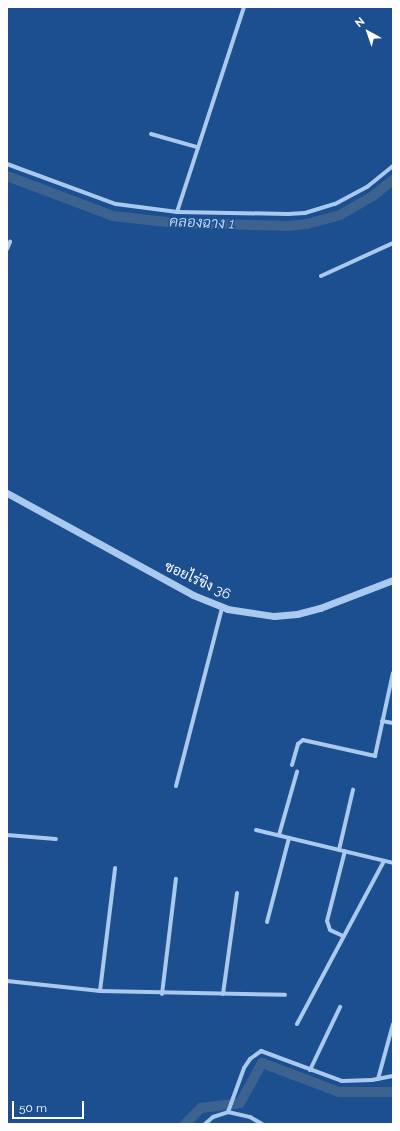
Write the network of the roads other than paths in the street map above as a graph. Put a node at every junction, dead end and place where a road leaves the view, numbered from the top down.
1 (244, 7) edge
2 (151, 134) dead end
3 (197, 147) junction
4 (7, 164) edge
5 (393, 166) edge
6 (177, 212) junction
7 (10, 242) dead end
8 (393, 243) edge
9 (7, 249) edge
10 (321, 276) dead end
11 (7, 493) edge
12 (393, 580) edge
13 (222, 608) junction
14 (393, 674) edge
15 (392, 682) edge
16 (382, 721) junction
17 (393, 723) edge
18 (292, 764) dead end
19 (297, 772) dead end
20 (176, 786) dead end
21 (353, 790) dead end
22 (256, 830) dead end
23 (7, 835) edge
24 (280, 835) junction
25 (289, 838) junction
26 (56, 839) dead end
27 (339, 850) junction
28 (345, 851) junction
29 (384, 861) junction
30 (393, 863) edge
31 (115, 868) dead end
32 (176, 878) dead end
33 (237, 893) dead end
34 (267, 922) dead end
35 (343, 936) junction
36 (7, 981) edge
37 (100, 991) junction
38 (162, 994) junction
39 (223, 994) junction
40 (285, 995) dead end
41 (340, 1007) dead end
42 (297, 1024) dead end
43 (393, 1024) edge
44 (310, 1070) junction
45 (393, 1076) edge
46 (378, 1079) junction
47 (229, 1110) junction
48 (205, 1124) edge
49 (262, 1124) edge

1 - 3 street
2 - 3 street
3 - 6 street
4 - 6 street
5 - 6 street
7 - 9 street
8 - 10 street
11 - 13 street, ซอยไร่ขิง 36
12 - 13 street, ซอยไร่ขิง 36
13 - 20 street
14 - 15 street
15 - 16 street
16 - 17 street
16 - 18 street
19 - 24 street
21 - 27 street
22 - 24 street
23 - 26 street
24 - 25 street
25 - 27 street
25 - 34 street
27 - 28 street
28 - 29 street
28 - 35 street
29 - 30 street
29 - 35 street
31 - 37 street
32 - 38 street
33 - 39 street
35 - 42 street
36 - 37 street
37 - 38 street
38 - 39 street
39 - 40 street
41 - 44 street
43 - 46 street
44 - 46 street
44 - 47 street
45 - 46 street
47 - 48 street
47 - 49 street

